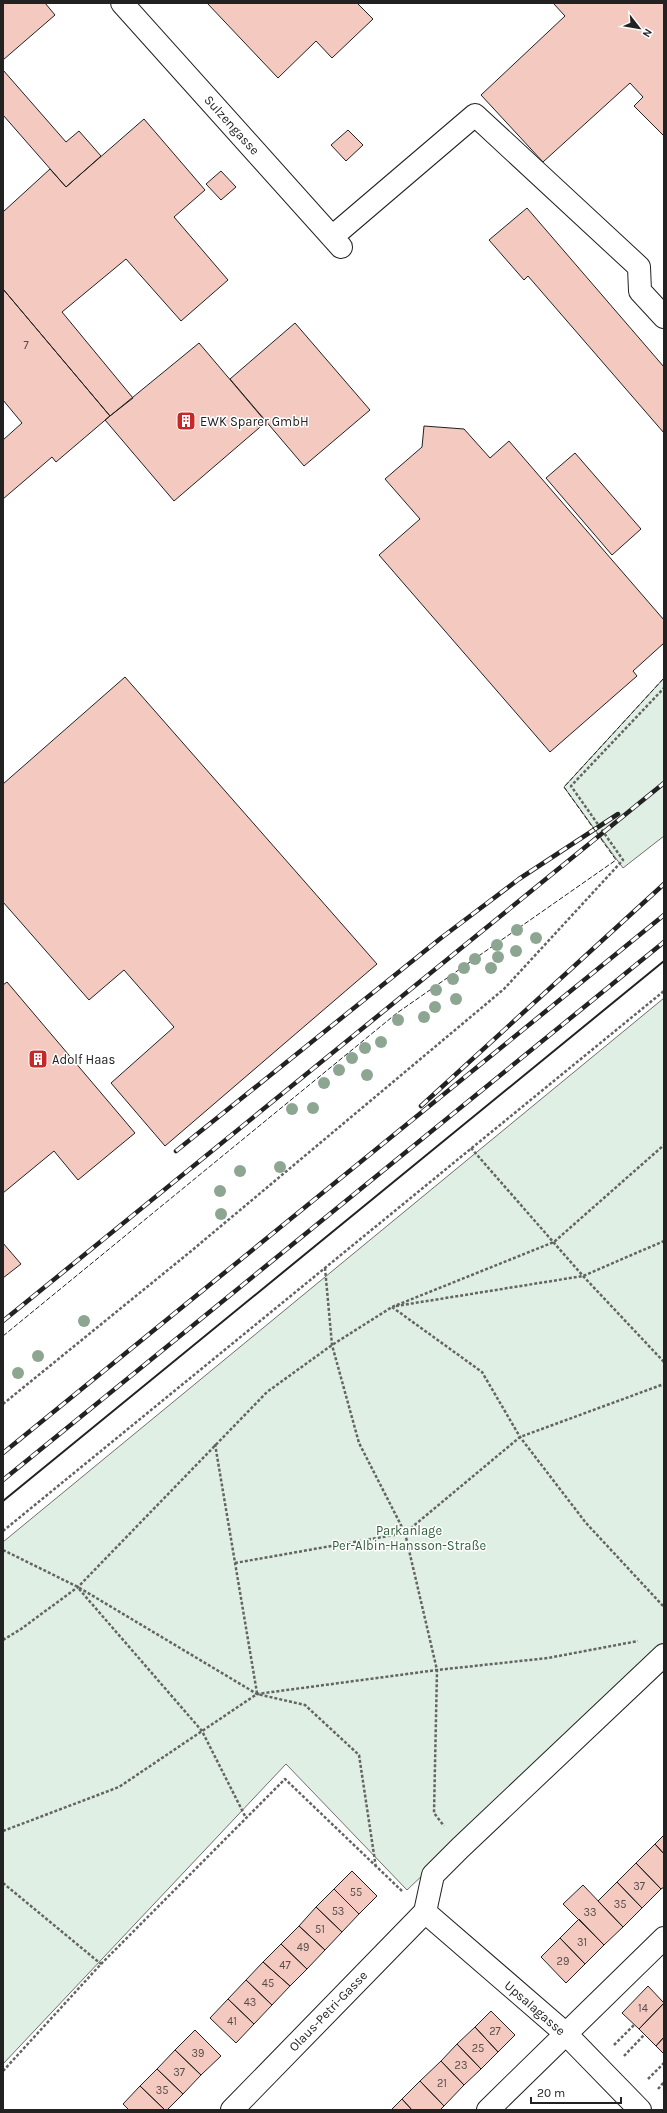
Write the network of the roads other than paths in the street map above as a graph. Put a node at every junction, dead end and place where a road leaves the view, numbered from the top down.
1 (122, 3) edge
2 (664, 318) edge
3 (664, 1655) edge
4 (425, 1912) junction
5 (664, 1938) edge
6 (565, 2033) junction
7 (232, 2110) edge
8 (488, 2110) edge
9 (640, 2110) edge

1 - 2 street, Sulzengasse
3 - 4 street
4 - 6 street, Upsalagasse
4 - 7 street, Olaus-Petri-Gasse
5 - 6 street
6 - 8 street
6 - 9 street, Upsalagasse

